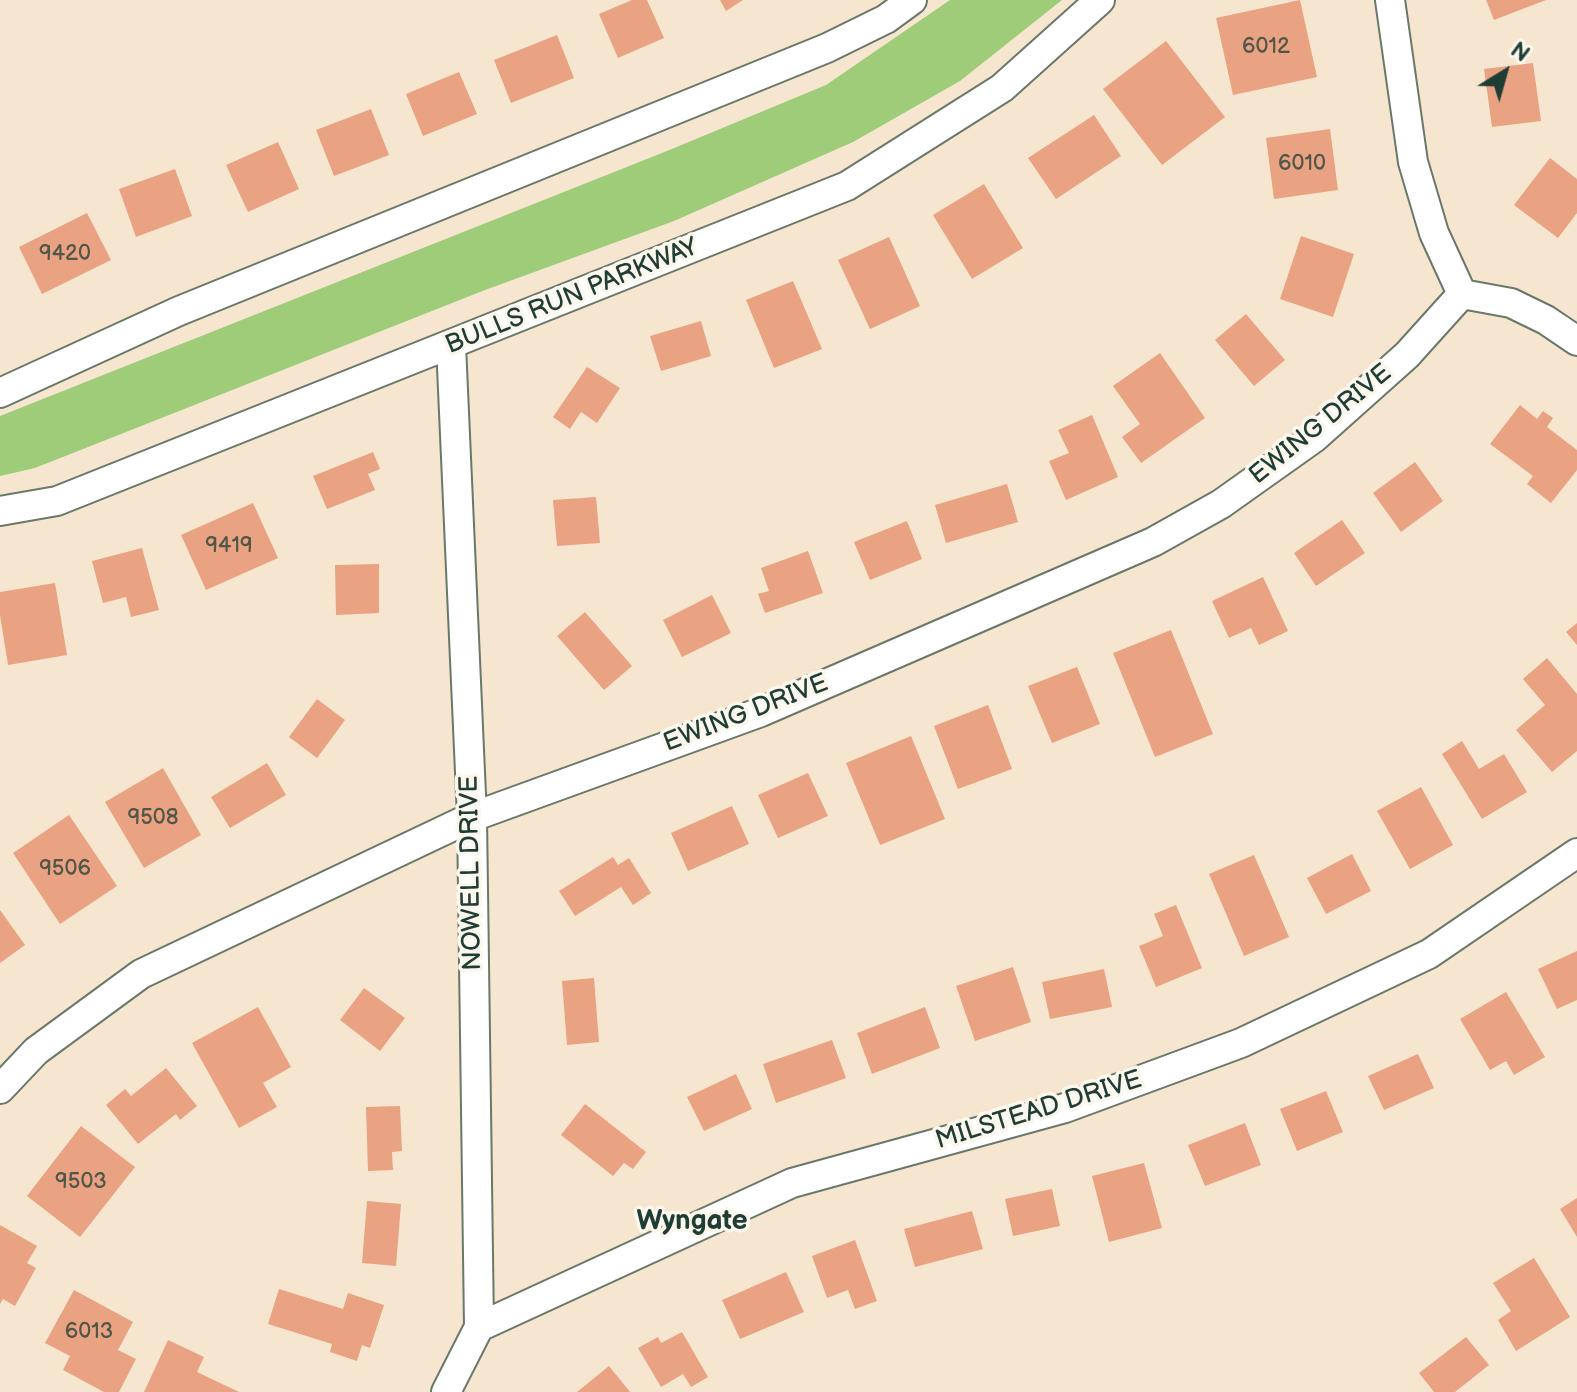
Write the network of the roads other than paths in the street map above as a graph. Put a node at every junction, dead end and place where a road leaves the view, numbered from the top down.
1 (912, 0) edge
2 (1100, 0) edge
3 (1390, 0) edge
4 (880, 10) edge
5 (1462, 294) junction
6 (1577, 341) edge
7 (451, 345) junction
8 (0, 393) edge
9 (0, 511) edge
10 (472, 817) junction
11 (1577, 853) edge
12 (0, 1089) edge
13 (479, 1327) junction
14 (446, 1392) edge

1 - 4 street
2 - 7 street, BULLS RUN PARKWAY
3 - 5 street
4 - 8 street
5 - 6 street
5 - 10 street, EWING DRIVE
7 - 9 street, BULLS RUN PARKWAY
7 - 10 street, NOWELL DRIVE
10 - 12 street, EWING DRIVE
10 - 13 street, NOWELL DRIVE
11 - 13 street, MILSTEAD DRIVE
13 - 14 street, NOWELL DRIVE

